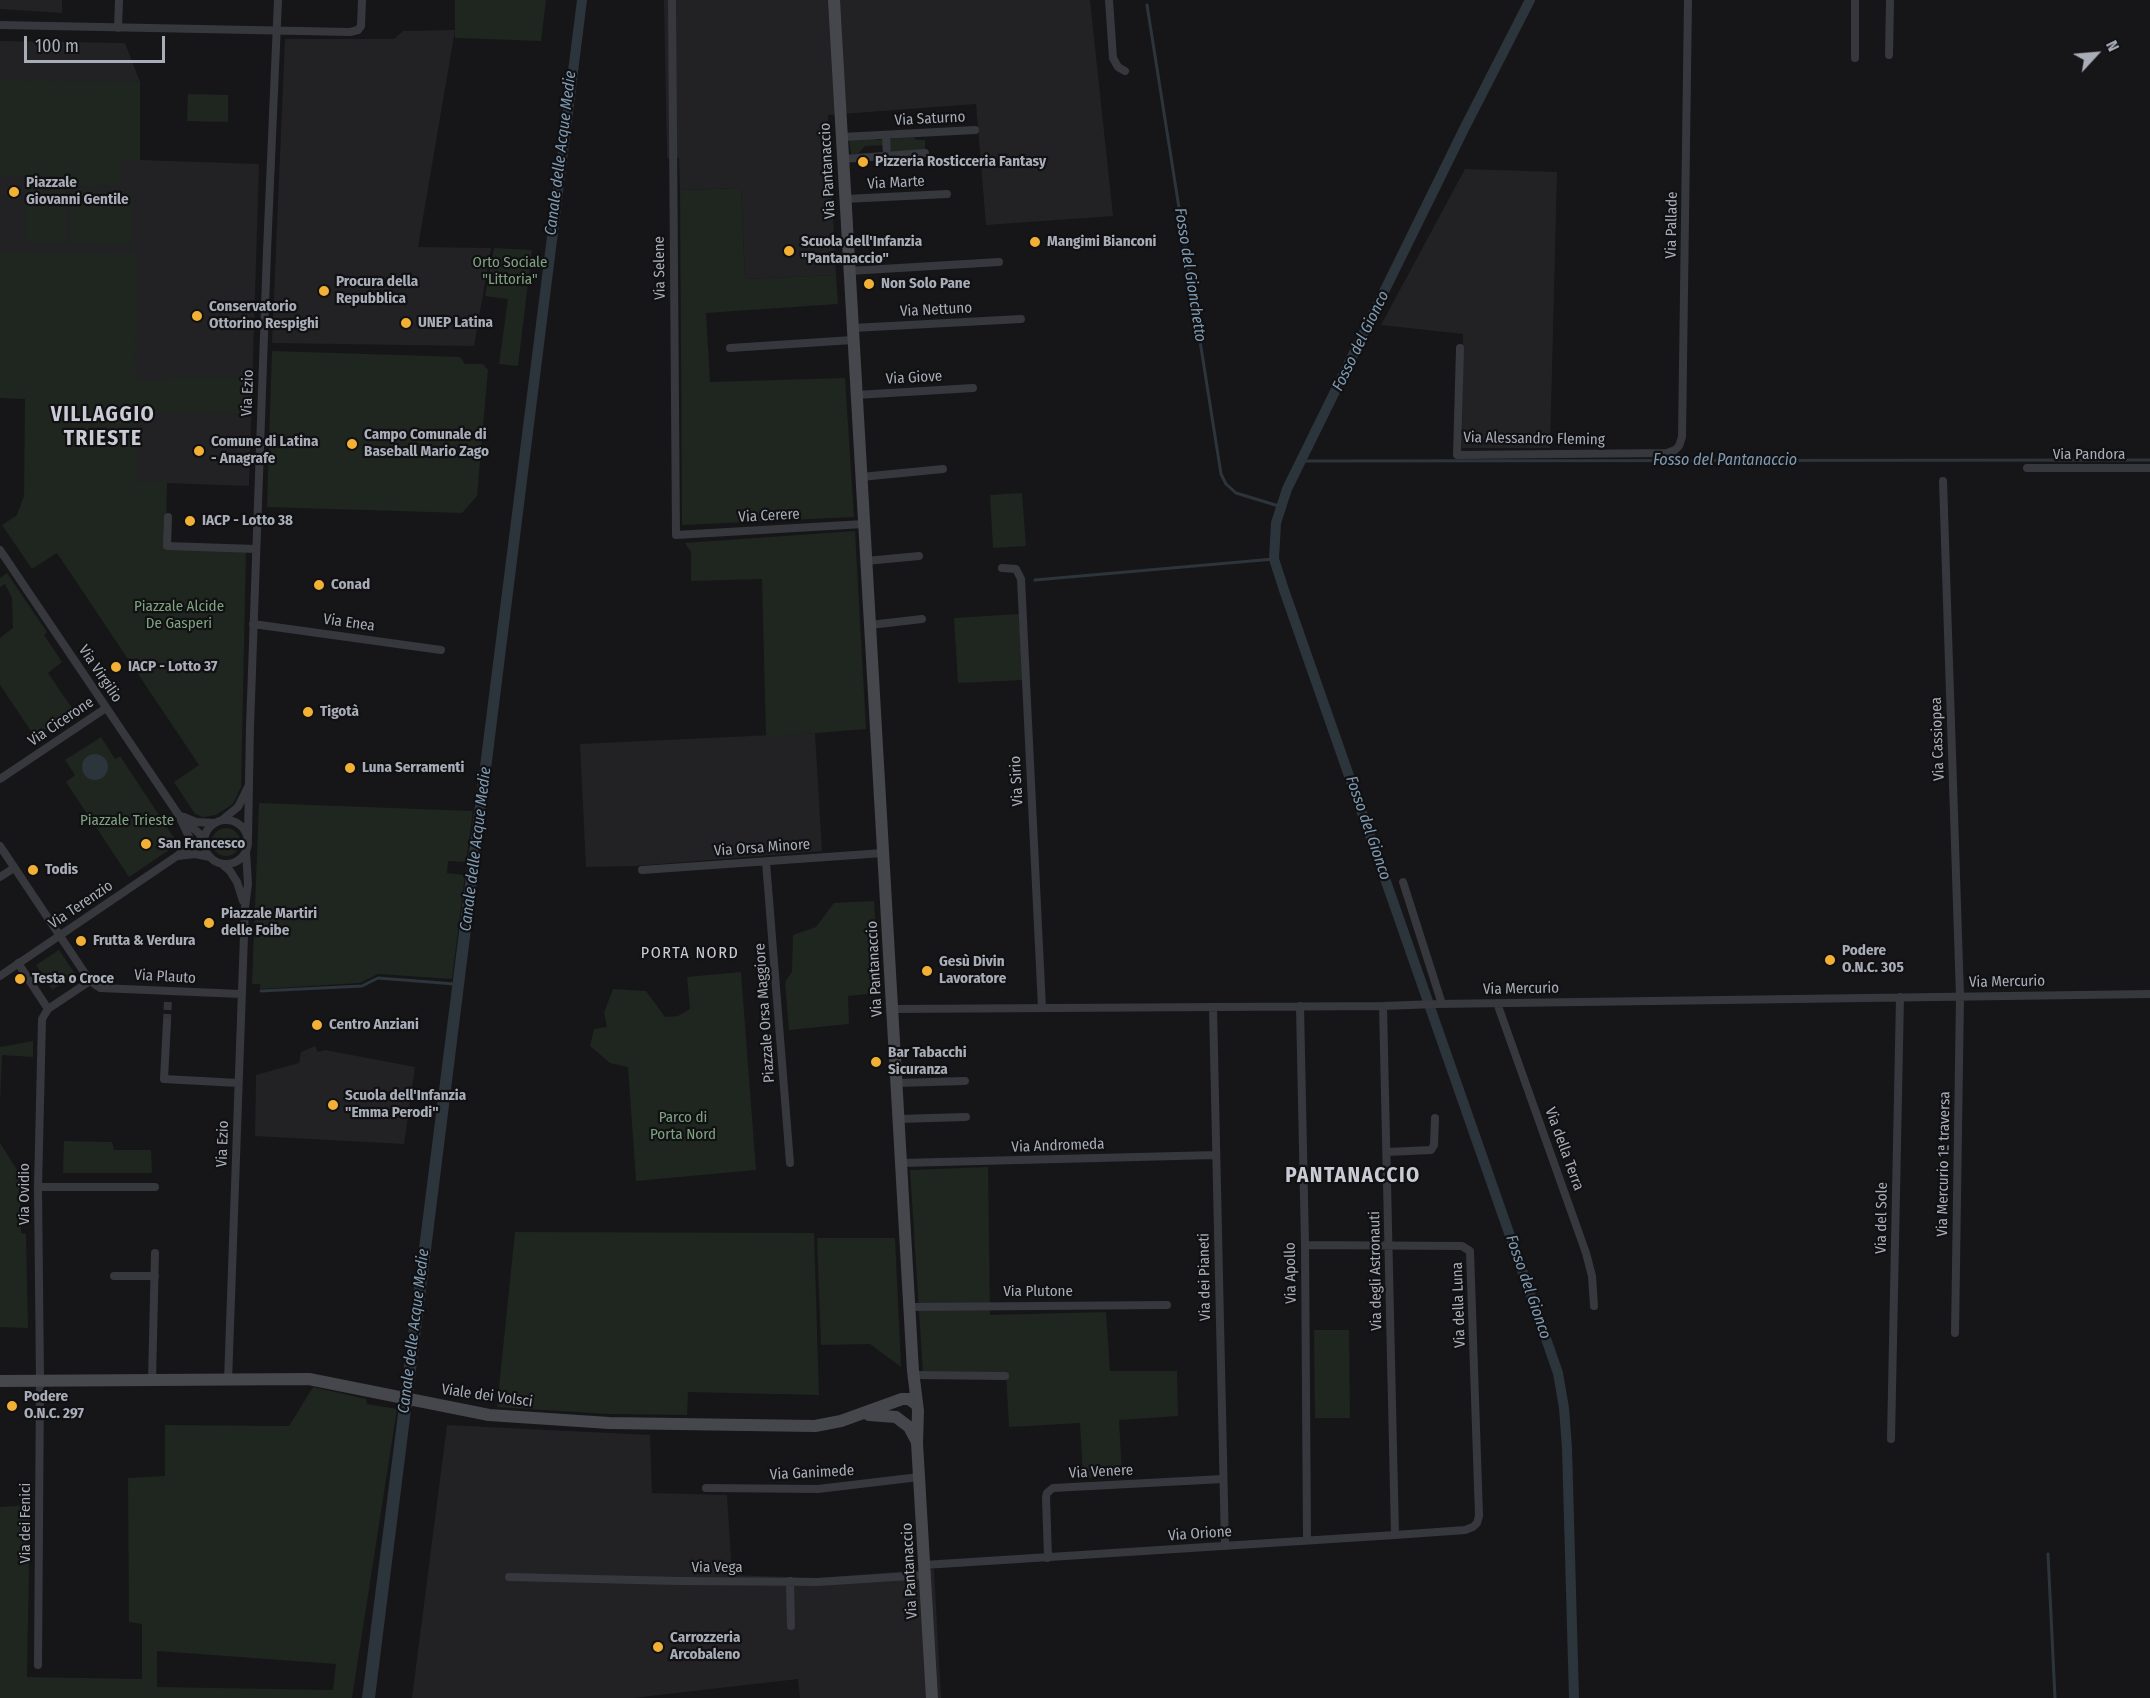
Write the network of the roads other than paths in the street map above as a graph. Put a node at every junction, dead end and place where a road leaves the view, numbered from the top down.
1 (119, 0) edge
2 (278, 0) edge
3 (362, 0) edge
4 (672, 0) edge
5 (834, 0) edge
6 (1109, 0) edge
7 (1688, 0) edge
8 (1856, 0) edge
9 (1890, 0) edge
10 (0, 25) edge
11 (118, 28) junction
12 (277, 31) junction
13 (1889, 56) dead end
14 (1855, 58) dead end
15 (1125, 71) dead end
16 (975, 130) dead end
17 (886, 135) junction
18 (842, 137) junction
19 (925, 153) dead end
20 (886, 155) junction
21 (843, 159) junction
22 (947, 194) dead end
23 (845, 199) junction
24 (999, 262) dead end
25 (849, 272) junction
26 (1021, 319) dead end
27 (853, 334) junction
28 (730, 348) dead end
29 (1460, 348) dead end
30 (973, 388) dead end
31 (856, 395) junction
32 (1677, 449) joint
33 (2028, 468) dead end
34 (2150, 468) edge
35 (943, 469) dead end
36 (861, 477) junction
37 (1943, 481) dead end
38 (168, 517) dead end
39 (864, 524) junction
40 (676, 535) joint
41 (256, 549) junction
42 (0, 550) edge
43 (919, 556) dead end
44 (866, 561) junction
45 (3, 562) edge
46 (1002, 568) dead end
47 (922, 619) dead end
48 (253, 624) junction
49 (870, 625) junction
50 (441, 650) dead end
51 (106, 708) junction
52 (0, 779) edge
53 (249, 787) junction
54 (178, 814) junction
55 (219, 822) junction
56 (204, 838) junction
57 (248, 838) junction
58 (0, 846) edge
59 (189, 846) junction
60 (246, 851) junction
61 (883, 853) junction
62 (177, 856) junction
63 (210, 858) junction
64 (766, 862) junction
65 (223, 864) junction
66 (14, 868) junction
67 (642, 870) dead end
68 (0, 877) edge
69 (1403, 882) dead end
70 (245, 907) junction
71 (60, 935) junction
72 (18, 963) junction
73 (0, 976) edge
74 (90, 981) junction
75 (169, 991) junction
76 (242, 994) junction
77 (2150, 994) edge
78 (1960, 996) junction
79 (1900, 997) junction
80 (168, 1001) tunnel mouth
81 (1497, 1003) junction
82 (1439, 1004) junction
83 (1300, 1006) junction
84 (1383, 1006) junction
85 (1213, 1007) junction
86 (1042, 1008) junction
87 (48, 1009) junction
88 (892, 1009) junction
89 (167, 1022) tunnel mouth
90 (964, 1081) dead end
91 (238, 1083) junction
92 (896, 1083) junction
93 (966, 1117) dead end
94 (1435, 1118) dead end
95 (898, 1119) junction
96 (1387, 1152) junction
97 (1216, 1155) junction
98 (790, 1163) dead end
99 (901, 1163) junction
100 (38, 1186) junction
101 (155, 1187) dead end
102 (1305, 1245) junction
103 (1389, 1245) junction
104 (155, 1253) dead end
105 (114, 1276) dead end
106 (155, 1276) junction
107 (1167, 1305) dead end
108 (1594, 1306) dead end
109 (909, 1307) junction
110 (1955, 1333) dead end
111 (913, 1375) junction
112 (1005, 1376) dead end
113 (0, 1381) edge
114 (40, 1381) junction
115 (152, 1381) junction
116 (228, 1381) junction
117 (909, 1405) junction
118 (863, 1414) junction
119 (900, 1419) junction
120 (1891, 1439) dead end
121 (917, 1443) junction
122 (919, 1477) junction
123 (1223, 1479) junction
124 (706, 1488) dead end
125 (1475, 1525) joint
126 (1395, 1535) junction
127 (1307, 1540) junction
128 (1225, 1546) junction
129 (1048, 1558) junction
130 (925, 1570) junction
131 (509, 1577) dead end
132 (790, 1581) junction
133 (791, 1626) dead end
134 (38, 1665) dead end
135 (932, 1698) edge

1 - 11 street
2 - 12 street, Via Ezio
3 - 12 street
4 - 40 street, Via Selene
5 - 18 street, Via Pantanaccio
6 - 15 street
7 - 32 street, Via Pallade
8 - 14 street
9 - 13 street
10 - 11 street
11 - 12 street
12 - 41 street, Via Ezio
16 - 17 street, Via Saturno
17 - 18 street, Via Saturno
17 - 20 street, Via Saturno
18 - 21 street, Via Pantanaccio
19 - 20 street
20 - 21 street
21 - 23 street, Via Pantanaccio
22 - 23 street, Via Marte
23 - 25 street, Via Pantanaccio
24 - 25 street
25 - 27 street, Via Pantanaccio
26 - 27 street, Via Nettuno
27 - 28 street
27 - 31 street, Via Pantanaccio
29 - 32 street, Via Alessandro Fleming
30 - 31 street, Via Giove
31 - 36 street, Via Pantanaccio
33 - 34 street, Via Pandora
35 - 36 street
36 - 39 street, Via Pantanaccio
37 - 78 street, Via Cassiopea
38 - 41 street
39 - 40 street, Via Cerere
39 - 44 street, Via Pantanaccio
41 - 48 street, Via Ezio
42 - 45 street, Via Virgilio
43 - 44 street
44 - 49 street, Via Pantanaccio
45 - 51 street, Via Virgilio
46 - 86 street, Via Sirio
47 - 49 street
48 - 50 street, Via Enea
48 - 53 street, Via Ezio
49 - 61 street, Via Pantanaccio
51 - 52 street, Via Cicerone
51 - 54 street, Via Virgilio
53 - 55 street
53 - 57 street, Via Ezio
54 - 55 street
54 - 56 street, Via Virgilio
54 - 59 street, Via Virgilio
55 - 56 street
55 - 57 street
56 - 59 street, Via Terenzio
56 - 63 street
57 - 60 street
58 - 66 street
59 - 62 street, Via Terenzio
60 - 65 street
60 - 70 street, Via Ezio
61 - 64 street, Via Orsa Minore
61 - 88 street, Via Pantanaccio
62 - 63 street
62 - 71 street, Via Terenzio
63 - 65 street
64 - 67 street, Via Orsa Minore
64 - 98 street, Piazzale Orsa Maggiore
65 - 70 street, Via Ezio
66 - 68 street
66 - 71 street
69 - 82 street
70 - 76 street, Via Ezio
71 - 72 street, Via Terenzio
71 - 74 street
72 - 73 street, Via Terenzio
72 - 87 street
74 - 75 street, Via Plauto
74 - 87 street
75 - 76 street, Via Plauto
75 - 80 street
76 - 91 street, Via Ezio
77 - 78 street, Via Mercurio
78 - 79 street, Via Mercurio
78 - 110 street, Via Mercurio 1ª traversa
79 - 81 street, Via Mercurio
79 - 120 street, Via del Sole
81 - 82 street, Via Mercurio
81 - 108 street, Via della Terra
82 - 84 street, Via Mercurio
83 - 84 street, Via Mercurio
83 - 85 street, Via Mercurio
83 - 102 street, Via Apollo
84 - 96 street, Via degli Astronauti
85 - 86 street, Via Mercurio
85 - 97 street, Via dei Pianeti
86 - 88 street, Via Mercurio
87 - 100 street, Via Ovidio
88 - 92 street, Via Pantanaccio
89 - 91 street
90 - 92 street
91 - 116 street, Via Ezio
92 - 95 street, Via Pantanaccio
93 - 95 street
94 - 96 street
95 - 99 street, Via Pantanaccio
96 - 103 street, Via degli Astronauti
97 - 99 street, Via Andromeda
97 - 123 street, Via dei Pianeti
99 - 109 street, Via Pantanaccio
100 - 101 street
100 - 114 street, Via Ovidio
102 - 103 street, Via della Luna
102 - 127 street, Via Apollo
103 - 125 street, Via della Luna
103 - 126 street, Via degli Astronauti
104 - 106 street
105 - 106 street
106 - 115 street
107 - 109 street, Via Plutone
109 - 111 street, Via Pantanaccio
111 - 112 street
111 - 117 street, Via Pantanaccio
113 - 114 street, Viale dei Volsci
114 - 115 street, Viale dei Volsci
114 - 134 street, Via dei Fenici
115 - 116 street, Viale dei Volsci
116 - 118 street, Viale dei Volsci
117 - 118 street, Viale dei Volsci
117 - 119 street
117 - 119 street
117 - 121 street, Via Pantanaccio
118 - 119 street, Viale dei Volsci
119 - 121 street, Via Pantanaccio
121 - 122 street, Via Pantanaccio
122 - 124 street, Via Ganimede
122 - 130 street, Via Pantanaccio
123 - 128 street, Via dei Pianeti
123 - 129 street, Via Venere
125 - 126 street, Via Orione
126 - 127 street, Via Orione
127 - 128 street, Via Orione
128 - 129 street, Via Orione
129 - 130 street, Via Orione
130 - 132 street, Via Vega
130 - 135 street, Via Pantanaccio
131 - 132 street, Via Vega
132 - 133 street

